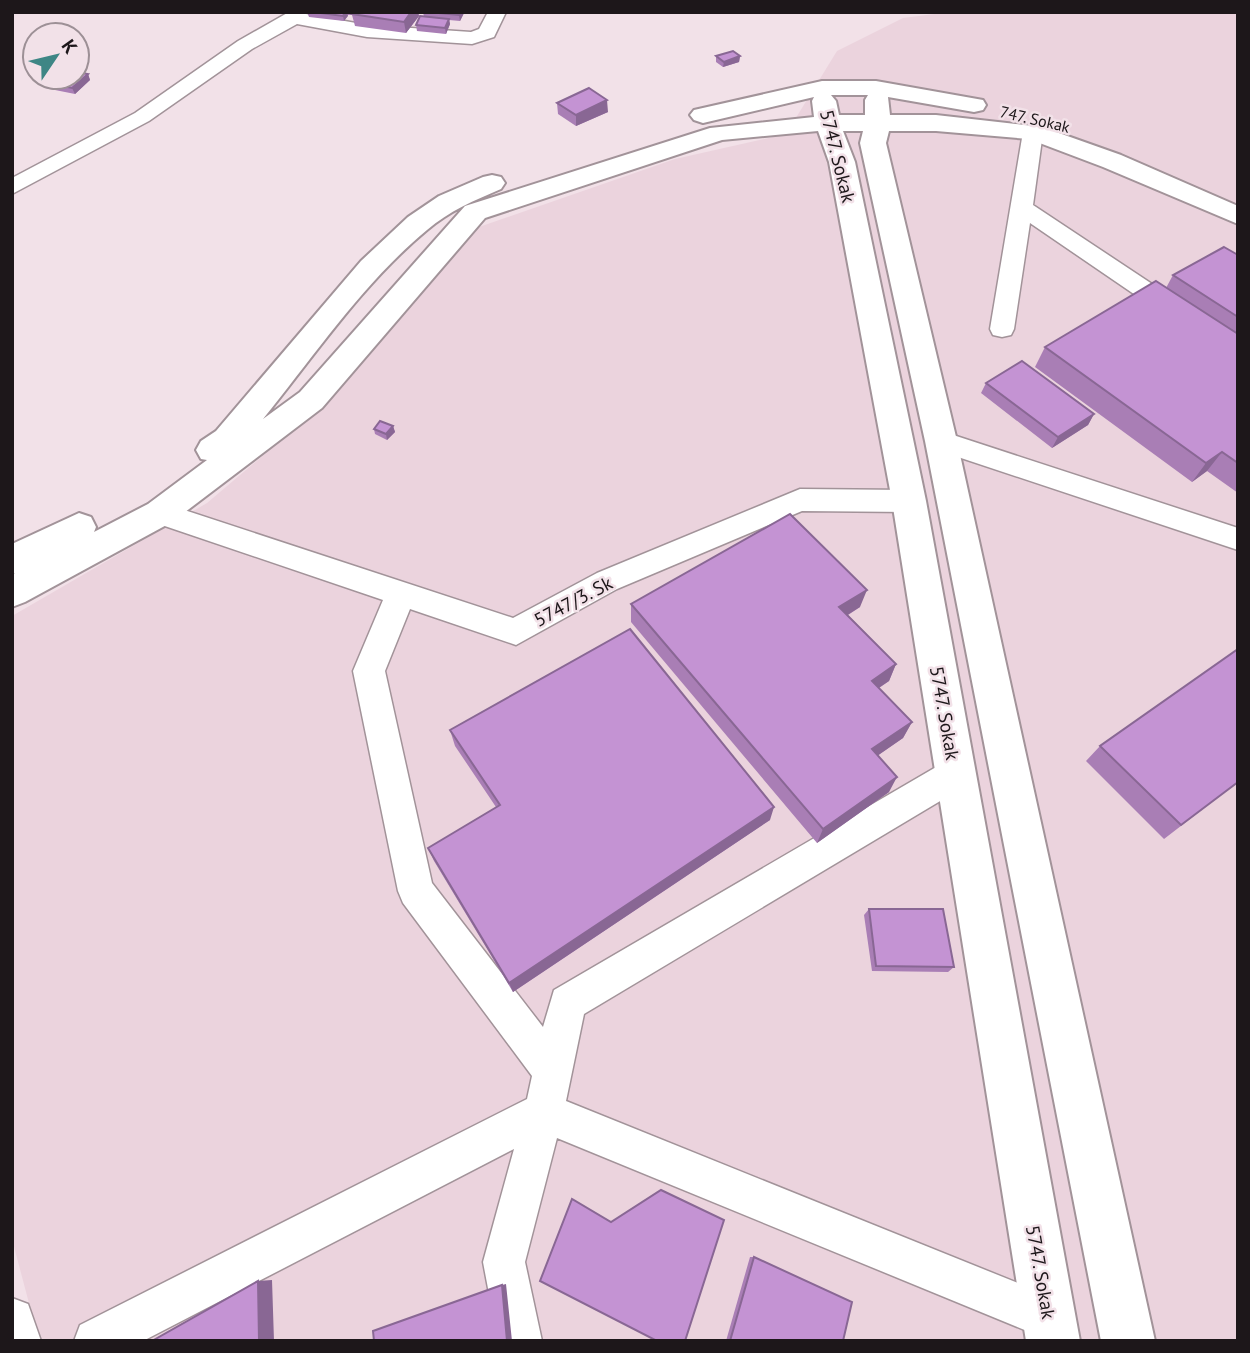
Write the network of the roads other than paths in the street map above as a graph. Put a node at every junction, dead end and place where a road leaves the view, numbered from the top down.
1 (497, 12) edge
2 (296, 15) edge
3 (825, 106) junction
4 (877, 106) junction
5 (1033, 132) junction
6 (1221, 183) edge
7 (12, 187) edge
8 (1021, 207) junction
9 (1238, 216) edge
10 (1002, 329) dead end
11 (1238, 353) edge
12 (941, 442) junction
13 (908, 501) junction
14 (160, 513) junction
15 (1238, 539) edge
16 (12, 560) edge
17 (12, 592) edge
18 (400, 594) junction
19 (955, 774) junction
20 (552, 1071) junction
21 (544, 1112) junction
22 (12, 1320) edge
23 (1051, 1329) edge
24 (19, 1341) edge
25 (96, 1341) edge
26 (520, 1341) edge
27 (1128, 1341) edge

1 - 2 street
2 - 7 street
3 - 4 main road
3 - 13 main road, 5747. Sokak
3 - 14 main road
3 - 16 main road
4 - 5 main road, 747. Sokak
4 - 6 main road, 747. Sokak
4 - 12 main road, 5747. Sokak
5 - 8 street
5 - 9 main road, 747. Sokak
8 - 10 street
8 - 11 street
12 - 15 street
12 - 27 main road, 5747. Sokak
13 - 18 street, 5747/3. Sk
13 - 19 main road, 5747. Sokak
14 - 17 main road
14 - 18 street, 5747/3. Sk
18 - 20 street
19 - 20 street
19 - 23 main road, 5747. Sokak
20 - 21 street
21 - 23 street
21 - 25 street
21 - 26 street
22 - 24 street

